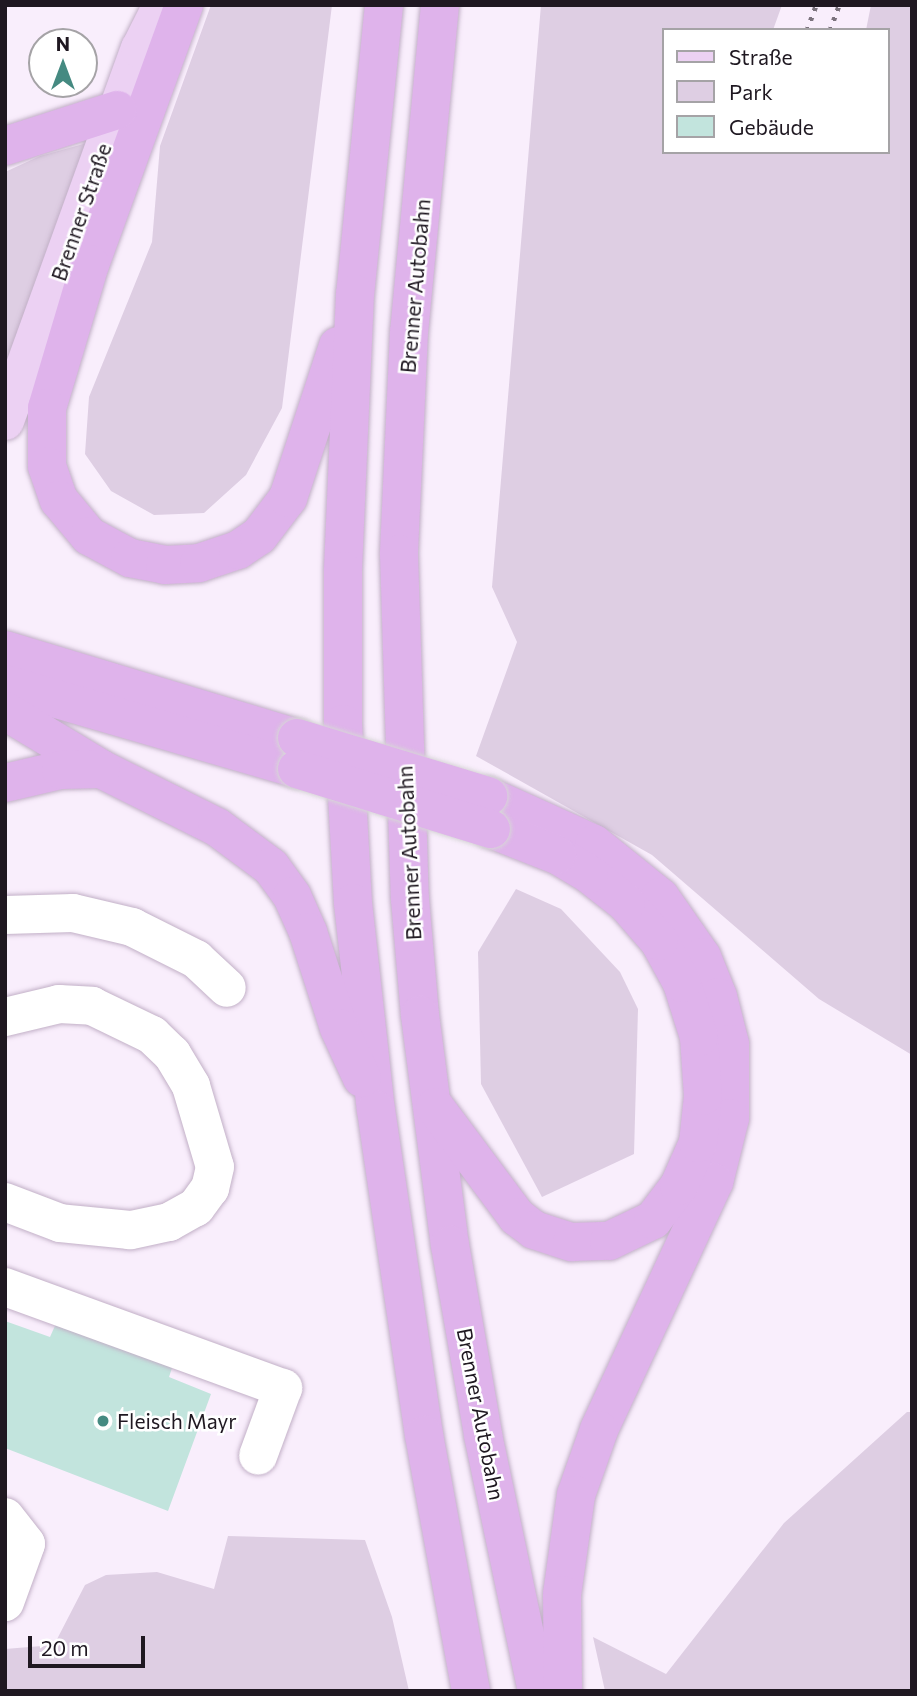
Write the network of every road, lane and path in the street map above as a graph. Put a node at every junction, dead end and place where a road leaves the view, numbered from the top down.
1 (162, 5) edge
2 (184, 5) edge
3 (384, 5) edge
4 (440, 5) edge
5 (117, 110) junction
6 (5, 146) edge
7 (355, 294) junction
8 (5, 421) edge
9 (8, 677) edge
10 (101, 769) junction
11 (5, 783) edge
12 (490, 813) junction
13 (5, 915) edge
14 (227, 988) dead end
15 (5, 1017) edge
16 (432, 1102) junction
17 (376, 1110) junction
18 (5, 1202) edge
19 (5, 1287) edge
20 (258, 1456) dead end
21 (5, 1517) edge
22 (5, 1602) edge
23 (471, 1691) edge
24 (537, 1691) edge
25 (563, 1691) edge

1 - 5 main road, Brenner Straße
2 - 7 highway
3 - 7 highway
4 - 16 highway, Brenner Autobahn
5 - 6 highway
5 - 8 main road, Brenner Straße
7 - 17 highway
9 - 10 highway
9 - 12 highway, bridge
10 - 11 highway
10 - 17 highway
12 - 16 highway
12 - 25 highway
13 - 14 lane
15 - 18 lane
16 - 24 highway, Brenner Autobahn
17 - 23 highway
19 - 20 lane
21 - 22 lane

